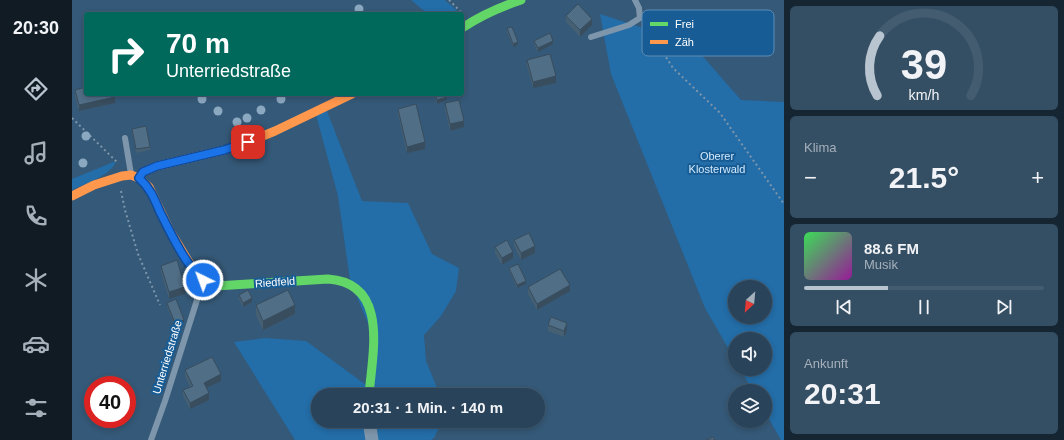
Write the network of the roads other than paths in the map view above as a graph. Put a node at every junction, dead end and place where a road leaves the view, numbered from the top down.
1 (521, 0) edge
2 (636, 0) edge
3 (464, 26) edge
4 (591, 37) dead end
5 (348, 96) edge
6 (124, 138) dead end
7 (131, 176) junction
8 (72, 196) edge
9 (203, 280) junction
10 (370, 388) edge
11 (369, 428) edge
12 (151, 440) edge
13 (372, 440) edge

1 - 3 street
2 - 4 lane
5 - 7 street
6 - 7 lane
7 - 8 street
7 - 9 street
9 - 10 street, Riedfeld
9 - 12 lane, Unterriedstraße
11 - 13 street

